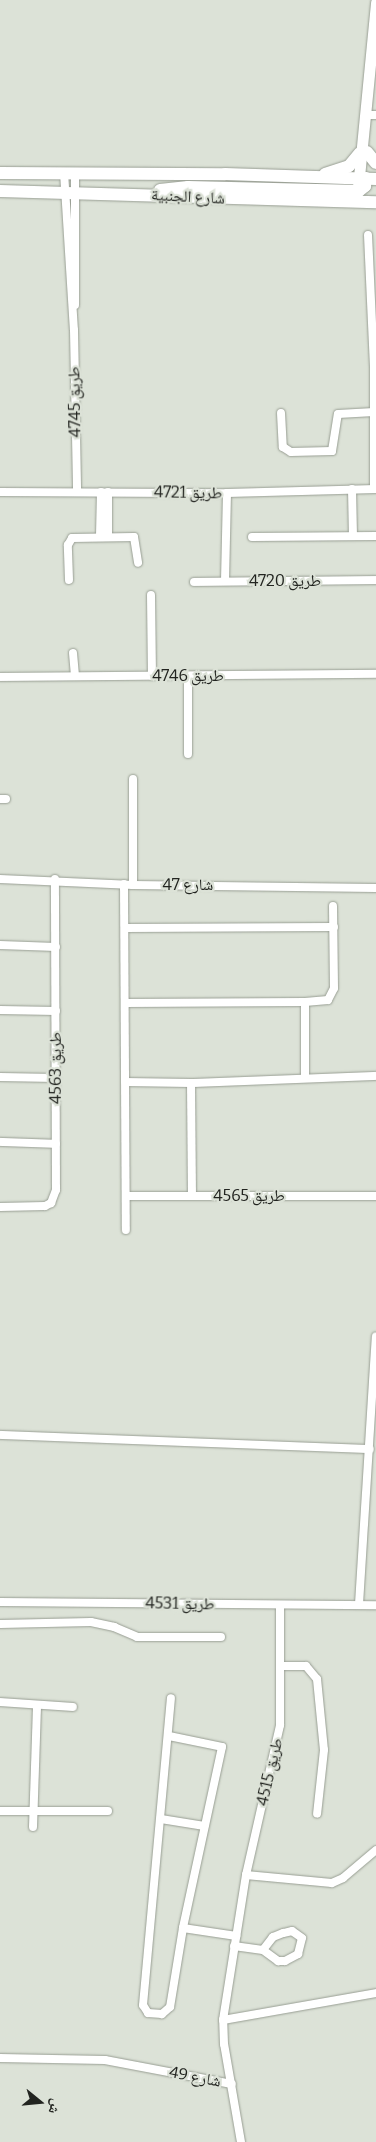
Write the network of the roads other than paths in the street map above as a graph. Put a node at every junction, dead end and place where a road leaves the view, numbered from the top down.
1 (376, 2) edge
2 (371, 115) edge
3 (363, 152) junction
4 (376, 163) edge
5 (70, 172) junction
6 (0, 173) edge
7 (318, 177) junction
8 (365, 182) edge
9 (0, 191) edge
10 (70, 191) junction
11 (146, 195) junction
12 (376, 202) edge
13 (368, 235) dead end
14 (374, 412) junction
15 (281, 413) dead end
16 (352, 489) junction
17 (375, 489) edge
18 (77, 491) junction
19 (0, 492) edge
20 (105, 492) junction
21 (227, 493) junction
22 (104, 536) junction
23 (353, 536) junction
24 (376, 536) edge
25 (252, 537) dead end
26 (138, 563) dead end
27 (69, 580) dead end
28 (376, 580) edge
29 (225, 581) junction
30 (194, 582) dead end
31 (151, 595) dead end
32 (73, 653) dead end
33 (376, 674) edge
34 (76, 676) junction
35 (152, 676) junction
36 (188, 676) junction
37 (0, 677) edge
38 (188, 754) dead end
39 (132, 779) dead end
40 (0, 879) edge
41 (55, 879) junction
42 (124, 884) junction
43 (133, 885) junction
44 (376, 888) edge
45 (333, 906) dead end
46 (334, 927) junction
47 (124, 928) junction
48 (0, 945) edge
49 (56, 946) junction
50 (305, 1002) junction
51 (125, 1003) junction
52 (0, 1010) edge
53 (56, 1011) junction
54 (0, 1076) edge
55 (376, 1076) edge
56 (305, 1077) junction
57 (56, 1078) junction
58 (124, 1082) junction
59 (191, 1083) junction
60 (0, 1142) edge
61 (56, 1144) junction
62 (126, 1196) junction
63 (192, 1196) junction
64 (374, 1196) edge
65 (0, 1206) edge
66 (126, 1230) dead end
67 (376, 1337) edge
68 (0, 1435) edge
69 (370, 1449) junction
70 (372, 1460) edge
71 (0, 1602) edge
72 (359, 1604) junction
73 (376, 1604) edge
74 (280, 1605) junction
75 (0, 1624) edge
76 (221, 1636) dead end
77 (281, 1666) junction
78 (171, 1698) dead end
79 (0, 1702) edge
80 (37, 1705) junction
81 (73, 1707) dead end
82 (169, 1736) junction
83 (34, 1810) junction
84 (0, 1811) edge
85 (108, 1811) dead end
86 (317, 1814) dead end
87 (161, 1819) junction
88 (33, 1826) dead end
89 (204, 1826) junction
90 (376, 1850) edge
91 (246, 1875) junction
92 (183, 1928) junction
93 (236, 1936) junction
94 (234, 1946) junction
95 (263, 1950) junction
96 (376, 1993) edge
97 (223, 2020) junction
98 (0, 2058) edge
99 (232, 2084) junction
100 (241, 2142) edge

1 - 2 street
2 - 3 street
3 - 4 main road
3 - 7 main road
3 - 8 street
5 - 6 main road, شارع الجنبية
5 - 7 main road, شارع الجنبية
5 - 10 street, طريق 4745
7 - 8 main road, شارع الجنبية
8 - 11 main road
8 - 12 street
9 - 10 main road, شارع الجنبية
10 - 11 main road, شارع الجنبية
10 - 18 street, طريق 4745
11 - 12 main road, شارع الجنبية
13 - 14 street
14 - 15 street
14 - 17 street
16 - 17 street, طريق 4721
16 - 21 street, طريق 4721
16 - 23 street
18 - 19 street, طريق 4721
18 - 20 street, طريق 4721
20 - 21 street, طريق 4721
20 - 22 street
21 - 29 street
22 - 26 street
22 - 27 street
23 - 24 street
23 - 25 street
28 - 29 street, طريق 4720
29 - 30 street, طريق 4720
31 - 35 street
32 - 34 street
33 - 36 street, طريق 4746
34 - 35 street, طريق 4746
34 - 37 street, طريق 4746
35 - 36 street, طريق 4746
36 - 38 street
39 - 43 street
40 - 41 street, شارع 47
41 - 42 street, شارع 47
41 - 49 street, طريق 4563
42 - 43 street, شارع 47
42 - 47 street
43 - 44 street, شارع 47
45 - 46 street
46 - 47 street
46 - 50 street
47 - 51 street
48 - 49 street
49 - 53 street, طريق 4563
50 - 51 street
50 - 56 street
51 - 58 street
52 - 53 street
53 - 57 street, طريق 4563
54 - 57 street
55 - 56 street
56 - 59 street
57 - 61 street, طريق 4563
58 - 59 street
58 - 62 street
59 - 63 street
60 - 61 street
61 - 65 street, طريق 4563
62 - 63 street, طريق 4565
62 - 66 street
63 - 64 street, طريق 4565
67 - 69 street
68 - 69 street
69 - 70 street
70 - 72 street
71 - 74 street, طريق 4531
72 - 73 street, طريق 4531
72 - 74 street, طريق 4531
74 - 77 street, طريق 4515
75 - 76 street
77 - 86 street
77 - 91 street, طريق 4515
78 - 82 street
79 - 80 street
80 - 81 street
80 - 83 street
82 - 87 street
82 - 89 street
83 - 84 street
83 - 85 street
83 - 88 street
87 - 89 street
87 - 92 street
89 - 92 street
90 - 91 street
91 - 93 street, طريق 4515
92 - 93 street
93 - 94 street, طريق 4515
94 - 95 street
94 - 97 street, طريق 4515
95 - 95 street
96 - 97 street
97 - 99 street, شارع 49
98 - 99 street, شارع 49
99 - 100 street

